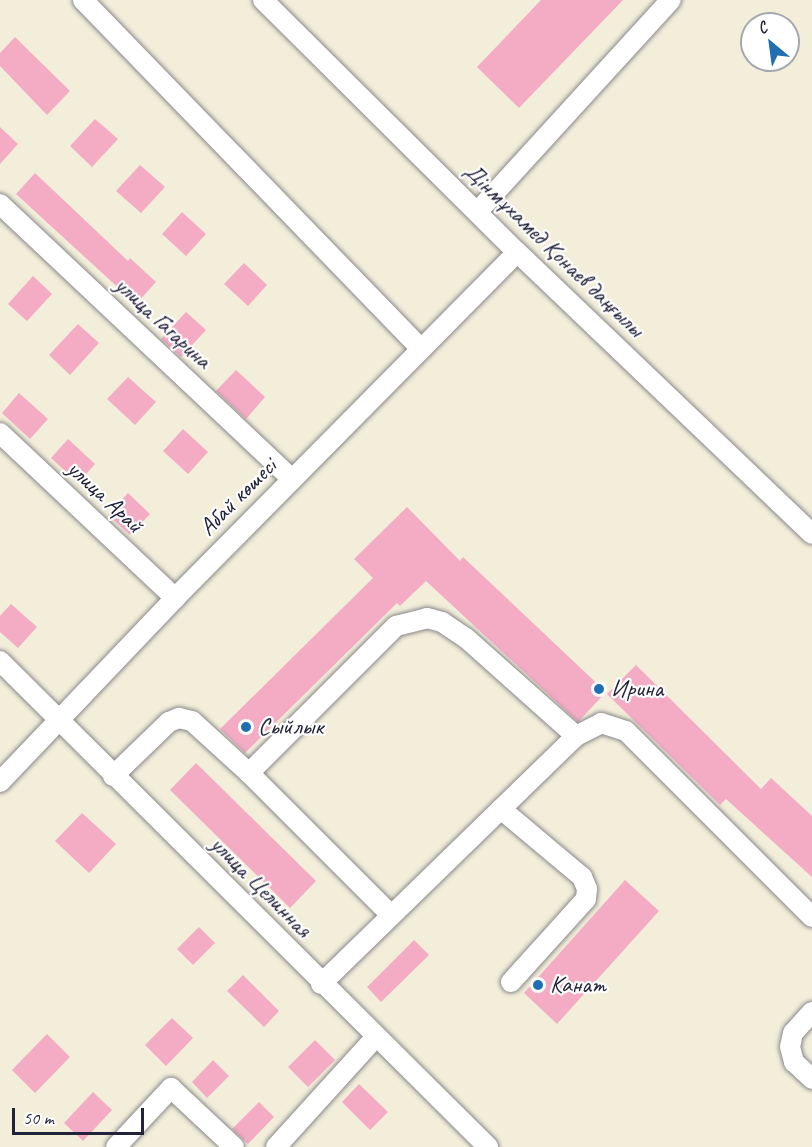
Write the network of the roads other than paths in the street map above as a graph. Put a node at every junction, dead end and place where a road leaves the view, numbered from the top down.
1 (83, 0) edge
2 (263, 0) edge
3 (671, 0) edge
4 (0, 204) edge
5 (478, 211) junction
6 (517, 252) junction
7 (421, 349) junction
8 (0, 433) edge
9 (292, 479) junction
10 (812, 534) edge
11 (175, 598) junction
12 (0, 661) edge
13 (60, 720) junction
14 (576, 736) junction
15 (249, 773) junction
16 (113, 776) junction
17 (0, 782) edge
18 (501, 809) junction
19 (391, 915) junction
20 (812, 917) edge
21 (511, 982) dead end
22 (321, 984) junction
23 (812, 1012) edge
24 (375, 1038) junction
25 (812, 1079) edge
26 (116, 1147) edge
27 (234, 1147) edge
28 (276, 1147) edge
29 (488, 1147) edge

1 - 7 street
2 - 5 street, Дінмұхамед Қонаев даңғылы
3 - 5 street
4 - 9 street, улица Гагарина
5 - 6 street, Дінмұхамед Қонаев даңғылы
6 - 7 street, Абай көшесі
6 - 10 street, Дінмұхамед Қонаев даңғылы
7 - 9 street, Абай көшесі
8 - 11 street, улица Арай
9 - 11 street, Абай көшесі
11 - 13 street, Абай көшесі
12 - 13 street, улица Целинная
13 - 16 street, улица Целинная
13 - 17 street, Абай көшесі
14 - 15 street
14 - 18 street
14 - 20 street
15 - 16 street
15 - 19 street
16 - 22 street, улица Целинная
18 - 19 street
18 - 21 street
19 - 22 street
22 - 24 street, улица Целинная
23 - 25 street
24 - 28 street
24 - 29 street, улица Целинная
26 - 27 street

